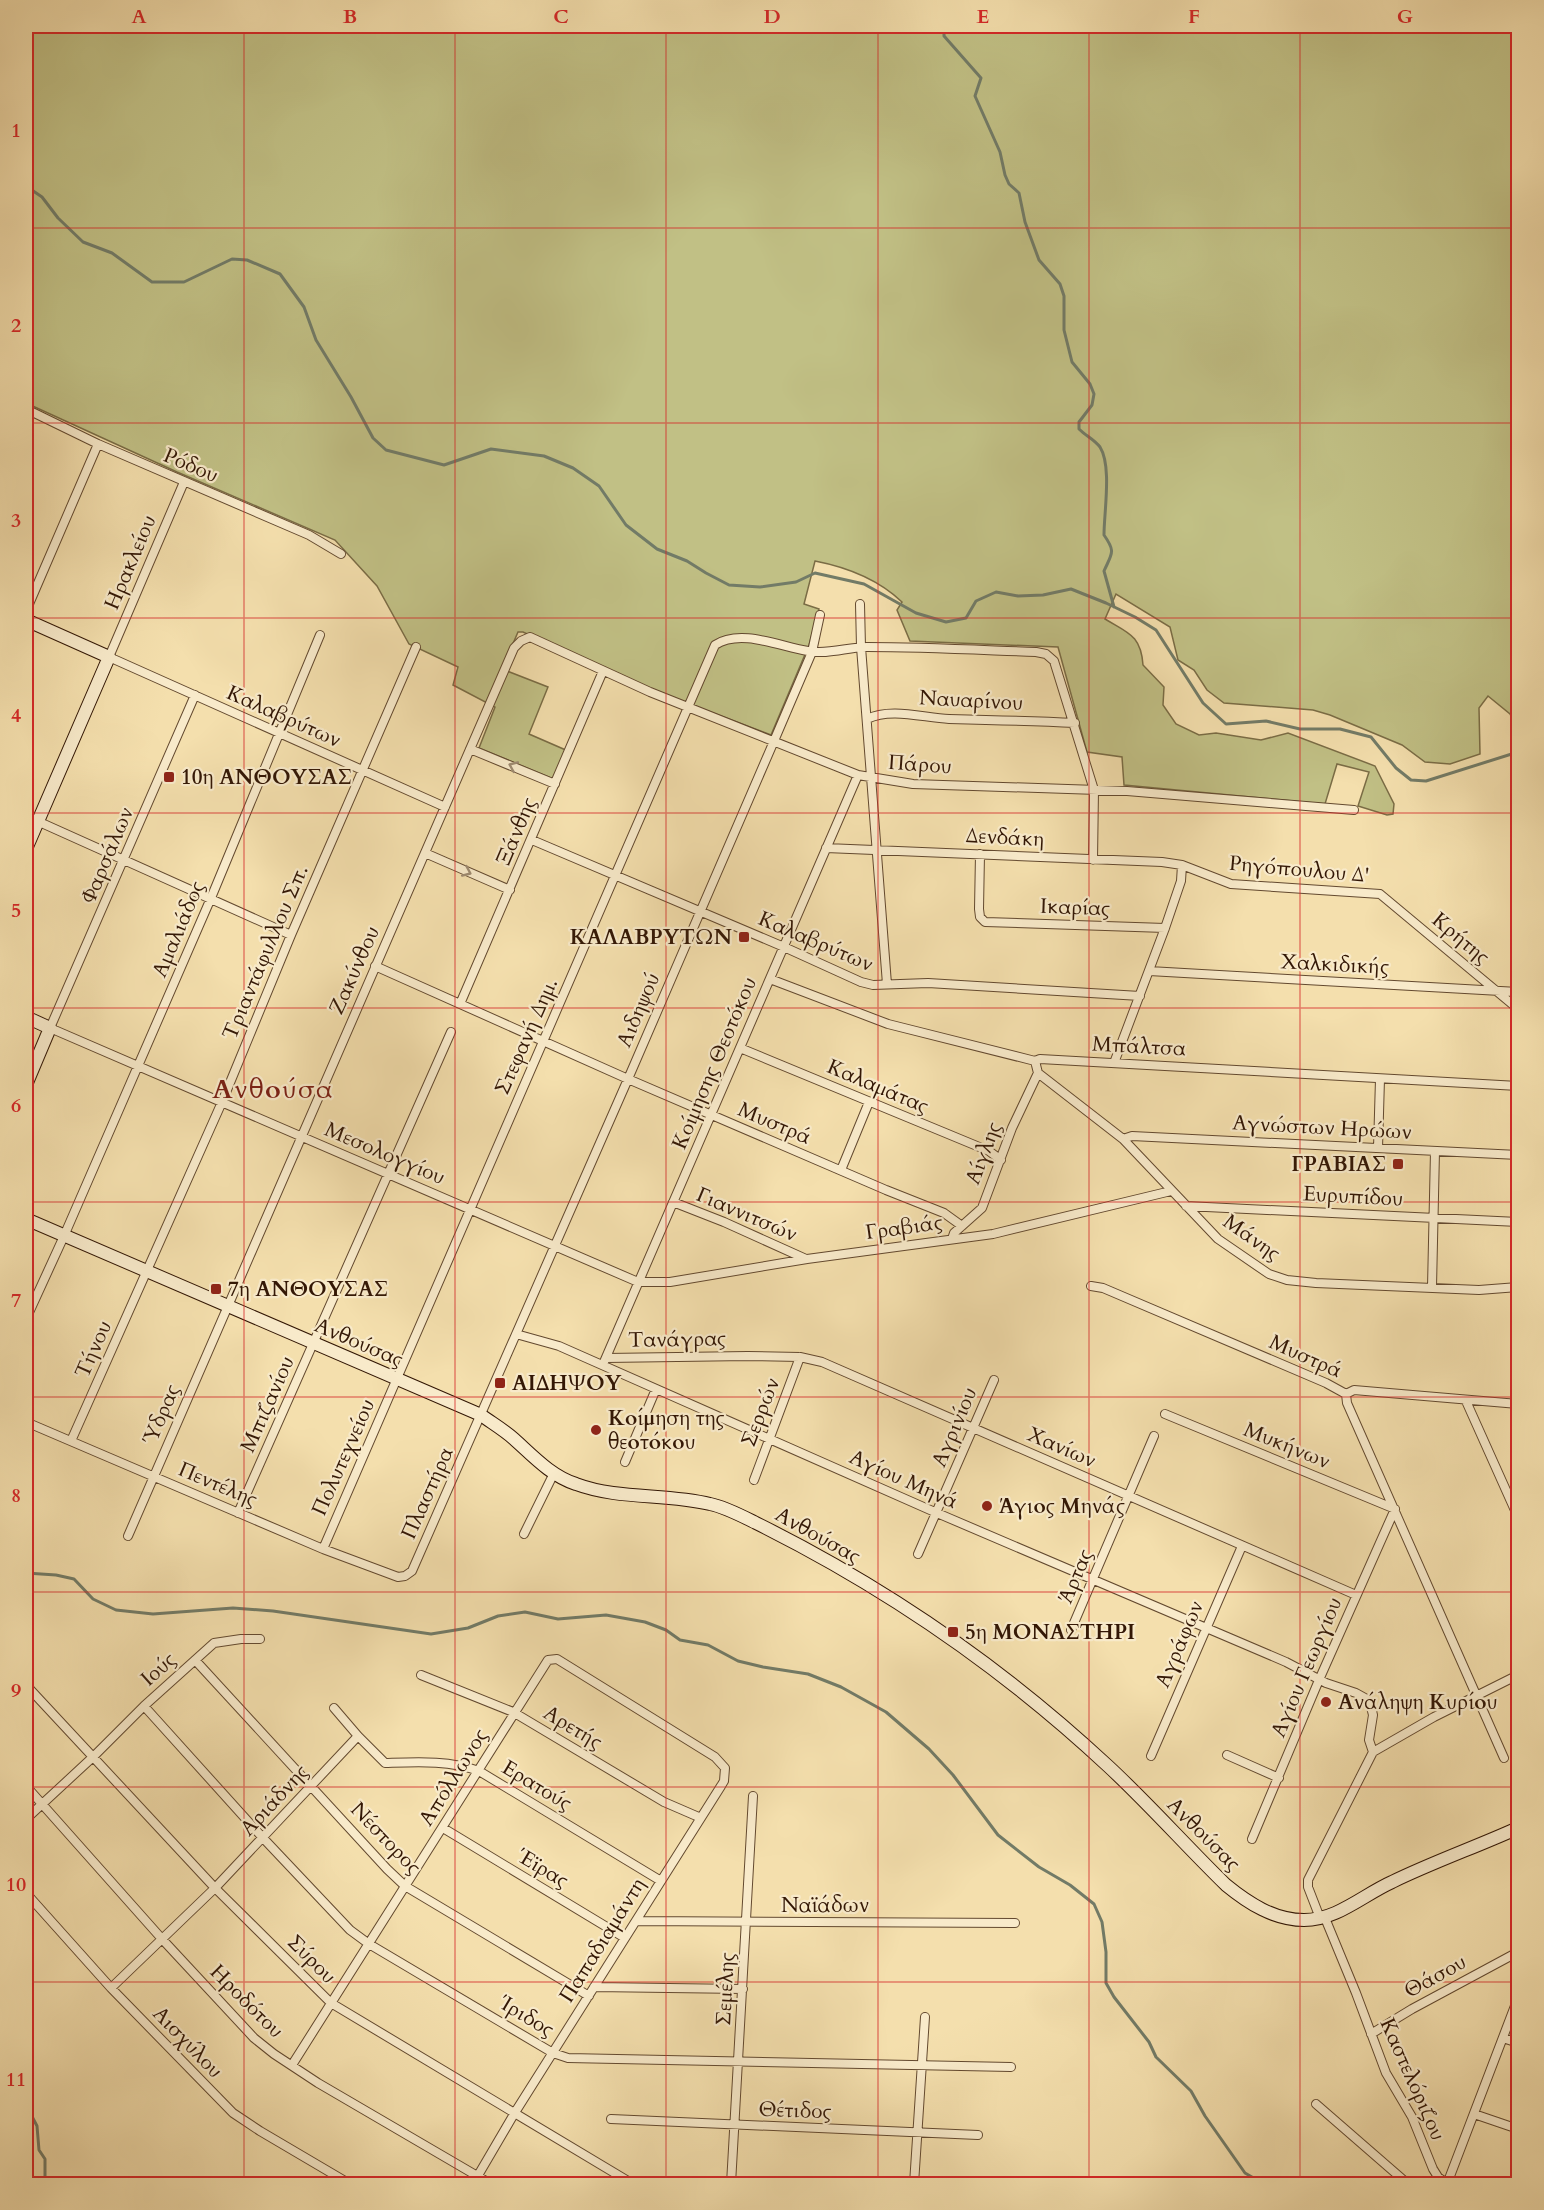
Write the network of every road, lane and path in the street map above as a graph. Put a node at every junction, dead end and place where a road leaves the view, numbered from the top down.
1 (26, 409) edge
2 (98, 444) junction
3 (184, 482) junction
4 (341, 554) dead end
5 (860, 604) dead end
6 (26, 611) edge
7 (820, 615) dead end
8 (26, 620) edge
9 (320, 635) dead end
10 (416, 647) dead end
11 (861, 647) junction
12 (514, 648) joint
13 (812, 652) junction
14 (109, 657) junction
15 (603, 671) junction
16 (195, 695) junction
17 (689, 707) junction
18 (867, 719) junction
19 (1075, 723) junction
20 (279, 732) junction
21 (774, 741) junction
22 (470, 748) junction
23 (363, 771) junction
24 (858, 775) junction
25 (871, 778) junction
26 (555, 784) junction
27 (1094, 789) junction
28 (445, 807) junction
29 (1354, 810) dead end
30 (26, 816) edge
31 (38, 822) junction
32 (532, 840) junction
33 (826, 848) junction
34 (26, 849) edge
35 (876, 850) junction
36 (425, 853) junction
37 (980, 854) junction
38 (124, 860) junction
39 (1093, 860) junction
40 (1182, 865) junction
41 (616, 876) junction
42 (510, 890) junction
43 (1380, 894) joint
44 (211, 898) junction
45 (699, 911) junction
46 (1165, 928) junction
47 (291, 935) junction
48 (784, 947) junction
49 (375, 966) junction
50 (1149, 971) junction
51 (770, 979) junction
52 (887, 984) junction
53 (1496, 991) junction
54 (1518, 992) edge
55 (1140, 996) junction
56 (459, 1004) junction
57 (1518, 1009) edge
58 (26, 1017) edge
59 (51, 1028) junction
60 (451, 1032) dead end
61 (543, 1042) junction
62 (740, 1048) junction
63 (1035, 1061) junction
64 (1114, 1063) junction
65 (138, 1065) junction
66 (1038, 1073) junction
67 (628, 1079) junction
68 (1380, 1079) junction
69 (26, 1085) edge
70 (1518, 1086) edge
71 (222, 1102) junction
72 (869, 1102) junction
73 (711, 1115) junction
74 (302, 1136) junction
75 (1124, 1139) junction
76 (1378, 1148) junction
77 (1435, 1151) junction
78 (1518, 1155) edge
79 (1001, 1160) junction
80 (841, 1170) junction
81 (388, 1174) junction
82 (1171, 1191) junction
83 (674, 1202) junction
84 (1186, 1206) junction
85 (471, 1210) junction
86 (1434, 1218) junction
87 (26, 1219) edge
88 (1518, 1222) edge
89 (962, 1226) junction
90 (64, 1236) junction
91 (952, 1239) junction
92 (555, 1246) junction
93 (807, 1259) junction
94 (148, 1272) junction
95 (638, 1282) junction
96 (1091, 1286) dead end
97 (1432, 1287) junction
98 (1518, 1287) edge
99 (228, 1306) junction
100 (26, 1319) edge
101 (516, 1334) junction
102 (314, 1343) junction
103 (748, 1356) joint
104 (800, 1357) junction
105 (604, 1362) junction
106 (397, 1379) junction
107 (994, 1380) dead end
108 (657, 1389) junction
109 (1346, 1394) junction
110 (1466, 1401) junction
111 (1518, 1404) edge
112 (1165, 1414) dead end
113 (481, 1416) junction
114 (26, 1422) edge
115 (973, 1429) junction
116 (1154, 1436) dead end
117 (770, 1439) junction
118 (70, 1441) junction
119 (625, 1462) dead end
120 (554, 1473) junction
121 (154, 1477) junction
122 (754, 1480) dead end
123 (1129, 1496) junction
124 (1395, 1509) junction
125 (238, 1513) junction
126 (937, 1513) junction
127 (1518, 1517) edge
128 (524, 1534) dead end
129 (128, 1536) dead end
130 (1242, 1546) junction
131 (323, 1549) junction
132 (918, 1554) dead end
133 (398, 1577) joint
134 (1093, 1580) junction
135 (1356, 1595) junction
136 (1205, 1628) junction
137 (1071, 1630) dead end
138 (260, 1639) dead end
139 (195, 1660) junction
140 (422, 1675) dead end
141 (1518, 1675) edge
142 (1319, 1680) junction
143 (26, 1685) edge
144 (1476, 1697) junction
145 (144, 1706) junction
146 (334, 1708) dead end
147 (513, 1712) junction
148 (358, 1736) junction
149 (1373, 1752) junction
150 (1227, 1755) dead end
151 (94, 1756) junction
152 (1151, 1756) dead end
153 (1504, 1758) dead end
154 (479, 1771) junction
155 (1279, 1778) junction
156 (312, 1785) junction
157 (26, 1786) edge
158 (721, 1786) joint
159 (753, 1796) dead end
160 (42, 1804) junction
161 (701, 1818) junction
162 (26, 1819) edge
163 (443, 1828) junction
164 (1518, 1828) edge
165 (262, 1838) junction
166 (1252, 1839) dead end
167 (661, 1881) junction
168 (405, 1886) junction
169 (215, 1888) junction
170 (26, 1893) edge
171 (1322, 1918) junction
172 (636, 1921) junction
173 (747, 1923) junction
174 (1015, 1923) dead end
175 (625, 1938) junction
176 (162, 1939) junction
177 (369, 1944) junction
178 (1518, 1952) edge
179 (594, 1987) junction
180 (111, 1988) junction
181 (743, 1989) junction
182 (589, 1996) junction
183 (1518, 1998) edge
184 (331, 2003) junction
185 (925, 2017) dead end
186 (1371, 2034) junction
187 (1503, 2038) junction
188 (1518, 2043) edge
189 (553, 2053) junction
190 (738, 2061) junction
191 (292, 2065) junction
192 (922, 2065) junction
193 (1011, 2067) dead end
194 (1316, 2104) dead end
195 (514, 2114) junction
196 (1474, 2114) junction
197 (611, 2119) dead end
198 (735, 2126) junction
199 (1518, 2129) edge
200 (918, 2132) junction
201 (978, 2135) dead end
202 (475, 2181) edge
203 (350, 2184) edge
204 (491, 2184) edge
205 (633, 2184) edge
206 (731, 2184) edge
207 (914, 2184) edge
208 (1408, 2184) edge
209 (1447, 2184) edge

1 - 2 street, Ρόδου
2 - 3 street, Ρόδου
2 - 6 street
3 - 4 street, Ρόδου
3 - 14 street, Ηρακλείου
5 - 11 street
7 - 13 street, Αιδηψού
8 - 14 street
9 - 20 street, Αμαλιάδος
10 - 23 street, Τριαντάφυλλου Σπ.
11 - 13 street
11 - 18 street
11 - 19 street
12 - 15 street, Πάρου
12 - 22 street, Ζακύνθου
13 - 17 street, Στεφανή Δημ.
13 - 21 street, Αιδηψού
14 - 16 street, Καλαβρύτων
14 - 31 street
15 - 17 street, Πάρου
15 - 26 street, Ξάνθης
16 - 20 street, Καλαβρύτων
16 - 38 street, Φαρσάλων
17 - 21 street, Πάρου
17 - 41 street, Στεφανή Δημ.
18 - 19 street, Ναυαρίνου
18 - 25 street
19 - 27 street
20 - 23 street, Καλαβρύτων
20 - 44 street, Αμαλιάδος
21 - 24 street, Πάρου
21 - 45 street, Αιδηψού
26 -> 22 street
22 - 28 street, Ζακύνθου
23 - 28 street, Καλαβρύτων
23 - 47 street, Τριαντάφυλλου Σπ.
24 - 25 street, Πάρου
24 - 33 street, Κοίμησης Θεοτόκου
25 - 27 street, Πάρου
25 - 35 street
26 - 32 street, Ξάνθης
27 - 29 street, Πάρου
27 - 39 street
28 - 36 street, Ζακύνθου
30 - 31 street
31 - 34 street
31 - 38 street
32 - 41 street, Καλαβρύτων
32 - 42 street, Ξάνθης
33 - 35 street, Δενδάκη
33 - 48 street, Κοίμησης Θεοτόκου
35 - 37 street, Δενδάκη
35 - 52 street
36 -> 42 street
36 - 49 street, Ζακύνθου
37 - 39 street, Δενδάκη
37 - 46 street, Ικαρίας
38 - 44 street
38 - 59 street, Φαρσάλων
39 - 40 street, Δενδάκη
40 - 43 street, Ρηγόπουλου Δ'
40 - 46 street
41 - 45 street, Καλαβρύτων
41 - 61 street, Στεφανή Δημ.
42 - 56 street, Ξάνθης
43 - 53 street, Κρήτης
44 - 47 street
44 - 65 street, Αμαλιάδος
45 - 48 street, Καλαβρύτων
45 - 67 street, Αιδηψού
46 - 50 street
47 - 71 street, Τριαντάφυλλου Σπ.
48 - 51 street, Κοίμησης Θεοτόκου
48 - 52 street, Καλαβρύτων
49 - 56 street, Μυστρά
49 - 74 street, Ζακύνθου
50 - 53 street, Χαλκιδικής
50 - 55 street
51 - 62 street, Κοίμησης Θεοτόκου
51 - 63 street, Μπάλτσα
52 - 55 street, Καλαβρύτων
53 - 54 street, Χαλκιδικής
53 - 57 street, Κρήτης
55 - 64 street
56 - 61 street, Μυστρά
58 - 59 street
59 - 65 street, Μεσολογγίου
59 - 69 street
60 - 81 street
61 - 67 street, Μυστρά
61 - 85 street, Στεφανή Δημ.
62 - 72 street, Καλαμάτας
62 - 73 street, Κοίμησης Θεοτόκου
63 - 64 street, Μπάλτσα
63 - 66 street
64 - 68 street, Μπάλτσα
65 - 71 street, Μεσολογγίου
65 - 90 street, Αμαλιάδος
66 - 75 street, Μάνης
66 - 79 street, Αίγλης
67 - 73 street, Μυστρά
67 - 92 street, Αιδηψού
68 - 70 street, Μπάλτσα
68 - 76 street
71 - 74 street, Μεσολογγίου
71 - 94 street, Τριαντάφυλλου Σπ.
72 - 79 street, Καλαμάτας
72 - 80 street
73 - 80 street, Μυστρά
73 - 83 street, Κοίμησης Θεοτόκου
74 - 81 street, Μεσολογγίου
74 - 99 street, Ζακύνθου
75 - 76 street, Αγνώστων Ηρώων
75 - 82 street, Μάνης
76 - 77 street, Αγνώστων Ηρώων
77 - 78 street, Αγνώστων Ηρώων
77 - 86 street
79 - 89 street, Αίγλης
80 - 89 street, Μυστρά
81 - 85 street, Μεσολογγίου
81 - 102 street
82 - 84 street, Μάνης
82 - 91 street, Γραβιάς
83 - 93 street, Γιαννιτσών
83 - 95 street, Κοίμησης Θεοτόκου
84 - 86 street, Ευρυπίδου
84 - 97 street, Μάνης
85 - 92 street, Μεσολογγίου
85 - 106 street, Στεφανή Δημ.
86 - 88 street, Ευρυπίδου
86 - 97 street
87 - 90 street, Ανθούσας
89 - 91 street, Αίγλης
90 - 94 street, Ανθούσας
90 - 100 street, Αμαλιάδος
91 - 93 street, Γραβιάς
92 - 95 street, Μεσολογγίου
92 - 101 street, Αιδηψού
93 - 95 street, Γραβιάς
94 - 99 street, Ανθούσας
94 - 118 street, Τήνου
95 - 105 street, Κοίμησης Θεοτόκου
96 - 109 street, Μυστρά
97 - 98 street, Μάνης
99 - 102 street, Ανθούσας
99 - 121 street, Ύδρας
101 - 105 street, Αγίου Μηνά
101 - 113 street, Αιδηψού
102 - 106 street, Ανθούσας
102 - 125 street, Μπιζανίου
103 - 104 street, Χανίων
103 - 105 street, Τανάγρας
104 - 115 street, Χανίων
104 - 117 street, Σερρών
105 - 108 street, Αγίου Μηνά
106 - 113 street, Ανθούσας
106 - 131 street, Πολυτεχνείου
107 - 115 street, Αγρινίου
108 - 117 street, Αγίου Μηνά
108 - 119 street
109 - 110 street, Μυστρά
109 - 124 street
110 - 111 street, Μυστρά
110 - 127 street
112 - 124 street, Μυκήνων
113 - 120 street, Ανθούσας
113 - 133 street, Πλαστήρα
114 - 118 street, Πεντέλης
115 - 123 street, Χανίων
115 - 126 street, Αγρινίου
116 - 123 street, Άρτας
117 - 122 street, Σερρών
117 - 126 street, Αγίου Μηνά
118 - 121 street, Πεντέλης
120 - 128 street
120 - 171 street, Ανθούσας
121 - 125 street, Πεντέλης
121 - 129 street, Ύδρας
123 - 130 street, Χανίων
123 - 134 street, Άρτας
124 - 135 street, Αγίου Γεωργίου
124 - 144 street
125 - 131 street, Πεντέλης
126 - 132 street, Αγρινίου
126 - 134 street, Αγίου Μηνά
130 - 135 street, Χανίων
130 - 136 street, Αγράφων
131 - 133 street, Πεντέλης
134 - 136 street, Αγίου Μηνά
134 - 137 street, Άρτας
135 - 142 street, Αγίου Γεωργίου
136 - 142 street, Αγίου Μηνά
136 - 152 street, Αγράφων
138 - 139 street, Ιούς
139 - 145 street, Ιούς
139 - 156 street, Νέστορος
140 - 147 street, Αρετής
141 - 144 street
142 - 149 street, Αγίου Μηνά
142 - 155 street, Αγίου Γεωργίου
143 - 151 street, Σύρου
144 - 149 street
144 - 153 street
145 - 151 street, Ιούς
145 - 165 street, Ίριδος
146 - 148 street, Ερατούς
147 - 154 street, Απόλλωνος
147 - 158 street, Απόλλωνος
147 - 161 street, Αρετής
148 - 154 street, Ερατούς
148 - 156 street, Αριάδνης
149 - 171 street, Καστελόριζου
150 - 155 street
151 - 160 street, Ιούς
151 - 169 street, Σύρου
154 - 163 street, Απόλλωνος
154 - 167 street, Ερατούς
155 - 166 street, Αγίου Γεωργίου
156 - 165 street, Αριάδνης
156 - 168 street, Νέστορος
157 - 160 street, Ηροδότου
158 - 161 street, Παπαδιαμάντη
159 - 173 street, Σεμέλης
160 - 162 street, Ιούς
160 - 176 street, Ηροδότου
161 - 167 street, Παπαδιαμάντη
163 - 168 street, Απόλλωνος
163 - 175 street, Έϊρας
164 - 171 street, Ανθούσας
165 - 169 street, Αριάδνης
165 - 177 street, Ίριδος
167 - 172 street, Παπαδιαμάντη
168 - 177 street, Απόλλωνος
168 - 182 street, Νέστορος
169 - 176 street, Αριάδνης
169 - 184 street, Σύρου
170 - 180 street, Αισχύλου
171 - 186 street, Καστελόριζου
172 - 173 street, Ναϊάδων
172 - 175 street, Παπαδιαμάντη
173 - 174 street, Ναϊάδων
173 - 181 street, Σεμέλης
175 - 179 street, Παπαδιαμάντη
176 - 180 street, Αριάδνης
176 - 191 street, Ηροδότου
177 - 184 street, Απόλλωνος
177 - 189 street, Ίριδος
178 - 186 street, Θάσου
179 - 181 street
179 - 182 street, Παπαδιαμάντη
180 - 203 street, Αισχύλου
181 - 190 street, Σεμέλης
182 - 189 street, Παπαδιαμάντη
183 - 187 street
184 - 191 street, Απόλλωνος
184 - 195 street, Σύρου
185 - 192 street
186 - 209 street, Καστελόριζου
187 - 188 street
187 - 196 street
189 - 190 street, Ίριδος
189 - 195 street, Παπαδιαμάντη
190 - 192 street, Ίριδος
190 - 198 street, Σεμέλης
191 - 202 street, Ηροδότου
192 - 193 street, Ίριδος
192 - 200 street
194 - 208 street
195 - 202 street, Παπαδιαμάντη
195 - 205 street, Σύρου
196 - 199 street
196 - 209 street
197 - 198 street, Θέτιδος
198 - 200 street, Θέτιδος
198 - 206 street, Σεμέλης
200 - 201 street, Θέτιδος
200 - 207 street
202 - 204 street, Ηροδότου

